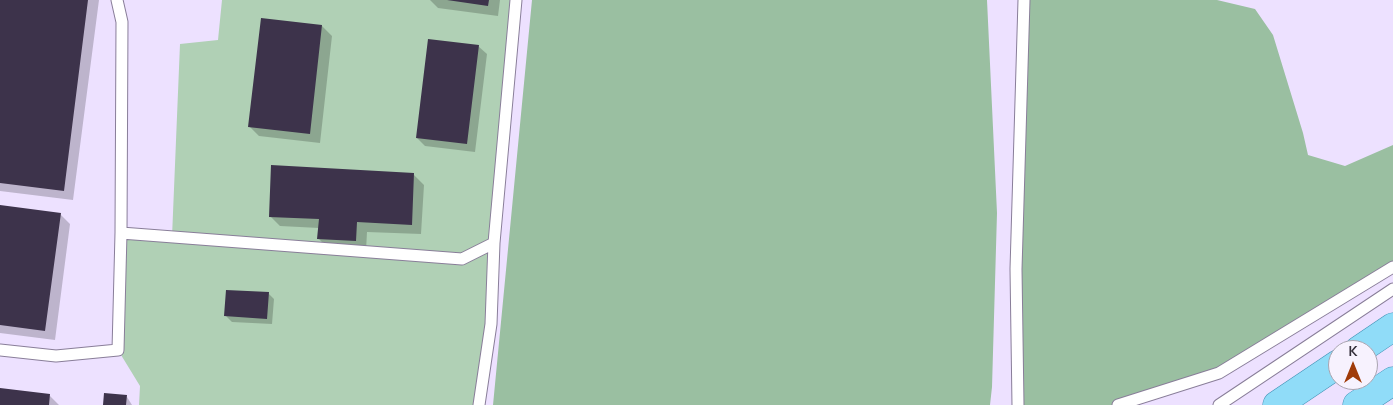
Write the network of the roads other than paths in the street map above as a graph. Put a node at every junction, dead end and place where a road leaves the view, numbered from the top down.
1 (117, 0) edge
2 (516, 0) edge
3 (1024, 0) edge
4 (121, 233) junction
5 (494, 243) junction
6 (1393, 267) edge
7 (1393, 288) edge
8 (1393, 327) edge
9 (1373, 340) edge
10 (0, 350) edge
11 (1328, 371) edge
12 (1393, 381) edge
13 (479, 405) edge
14 (1018, 405) edge
15 (1118, 405) edge
16 (1219, 405) edge
17 (1278, 405) edge
18 (1357, 405) edge

1 - 4 lane
2 - 5 lane
3 - 14 lane
4 - 5 lane
4 - 10 lane
5 - 13 lane
6 - 15 lane
7 - 16 lane
8 - 9 main road
11 - 17 main road
12 - 18 main road

